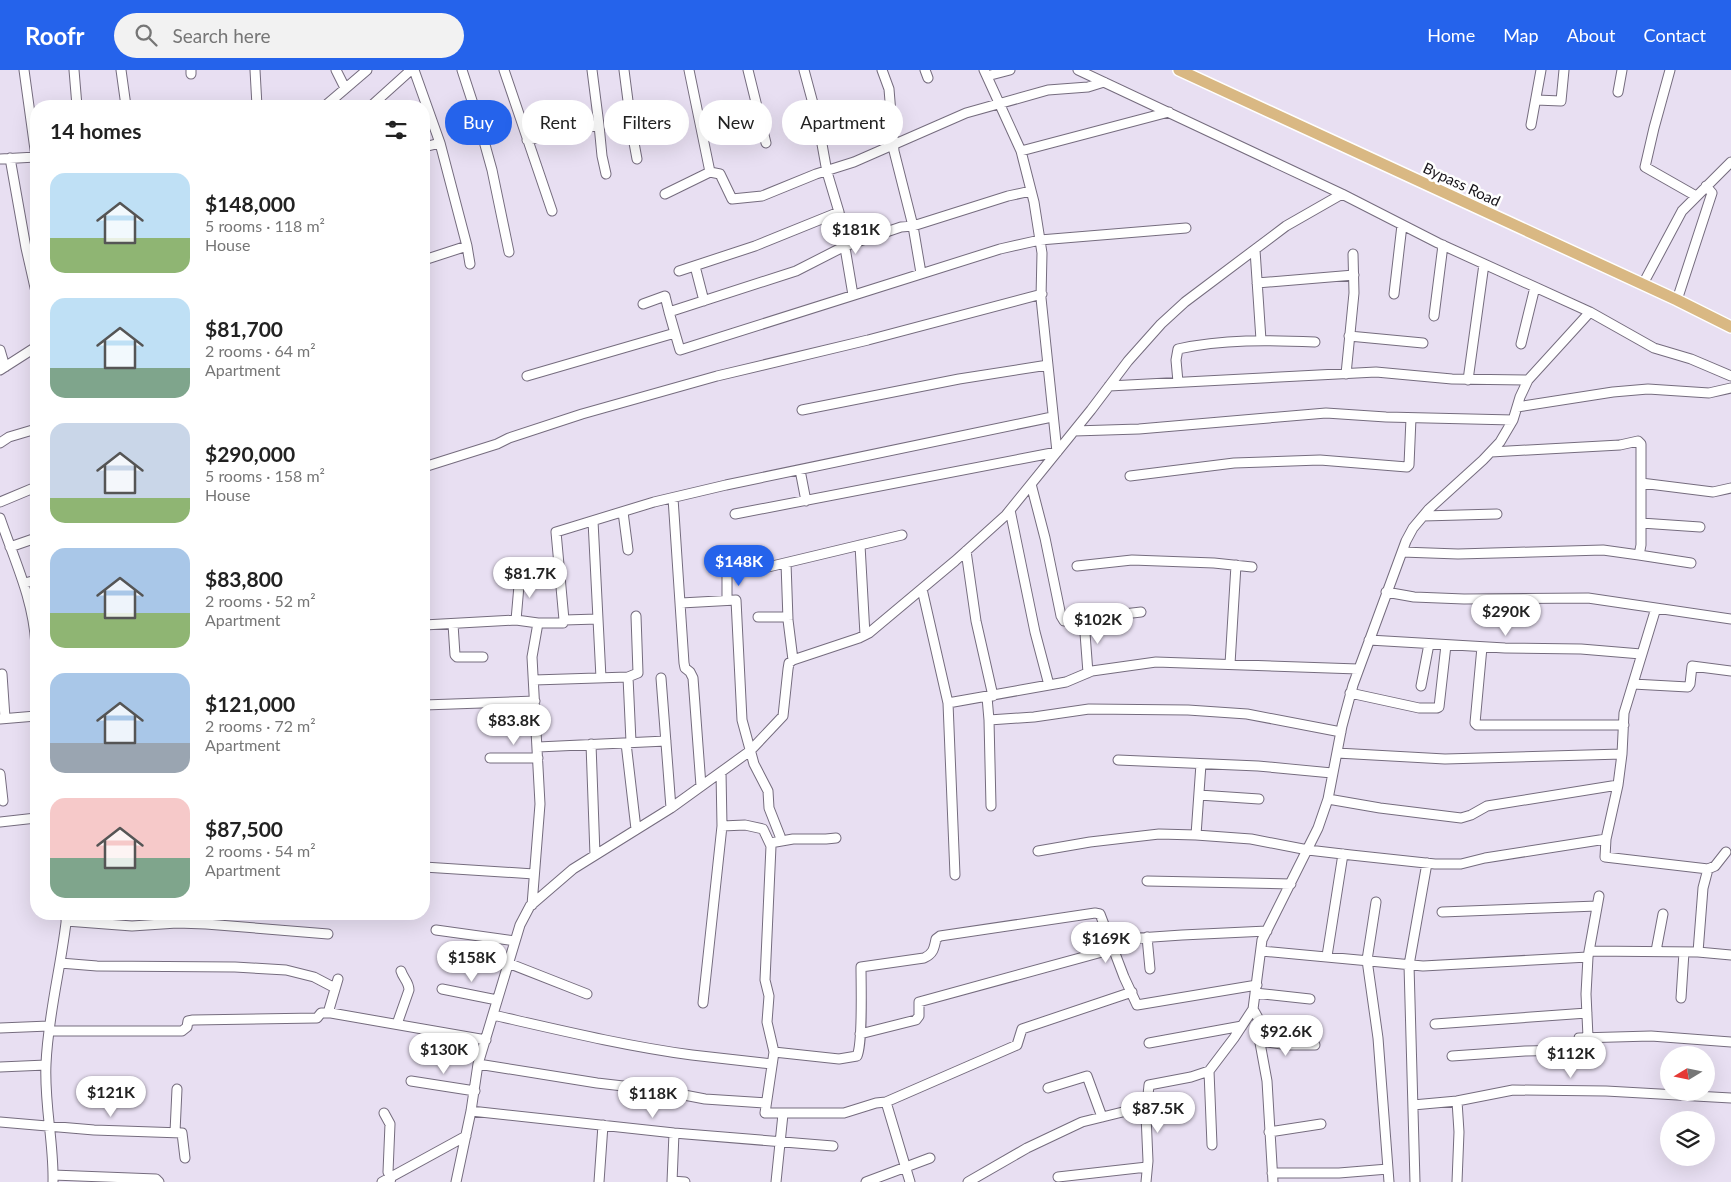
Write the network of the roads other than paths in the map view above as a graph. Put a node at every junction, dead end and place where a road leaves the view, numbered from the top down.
1 (24, 70) edge
2 (74, 70) edge
3 (121, 70) edge
4 (254, 70) edge
5 (336, 70) edge
6 (367, 70) edge
7 (413, 70) edge
8 (462, 70) edge
9 (504, 70) edge
10 (592, 70) edge
11 (624, 70) edge
12 (689, 70) edge
13 (748, 70) edge
14 (804, 70) edge
15 (882, 70) edge
16 (1010, 70) edge
17 (1078, 70) edge
18 (1179, 70) edge
19 (1541, 70) edge
20 (1564, 70) edge
21 (1622, 70) edge
22 (1670, 70) edge
23 (986, 73) edge
24 (1104, 82) junction
25 (345, 88) junction
26 (1618, 92) dead end
27 (76, 100) edge
28 (125, 100) edge
29 (256, 100) edge
30 (332, 100) edge
31 (378, 100) edge
32 (424, 100) edge
33 (755, 100) edge
34 (1536, 100) junction
35 (1000, 104) junction
36 (1169, 112) junction
37 (30, 114) edge
38 (430, 115) edge
39 (599, 125) junction
40 (1530, 125) dead end
41 (594, 126) edge
42 (522, 127) edge
43 (440, 142) junction
44 (430, 145) edge
45 (528, 145) edge
46 (894, 146) junction
47 (1021, 151) junction
48 (30, 157) edge
49 (10, 158) junction
50 (0, 159) edge
51 (637, 159) dead end
52 (1731, 162) edge
53 (710, 172) junction
54 (828, 172) junction
55 (606, 174) dead end
56 (1706, 186) junction
57 (1031, 191) junction
58 (665, 194) dead end
59 (1342, 194) junction
60 (1696, 196) junction
61 (552, 211) dead end
62 (839, 212) junction
63 (1402, 225) junction
64 (913, 226) junction
65 (1186, 228) dead end
66 (1040, 240) junction
67 (1443, 245) junction
68 (467, 246) junction
69 (846, 246) junction
70 (1255, 250) junction
71 (509, 252) dead end
72 (1353, 254) dead end
73 (430, 258) edge
74 (470, 264) dead end
75 (1484, 264) junction
76 (30, 266) edge
77 (696, 270) dead end
78 (679, 271) dead end
79 (921, 273) junction
80 (1354, 275) junction
81 (1257, 284) junction
82 (1643, 284) junction
83 (1535, 287) junction
84 (1042, 294) junction
85 (1394, 294) dead end
86 (853, 295) junction
87 (1677, 300) junction
88 (704, 301) junction
89 (642, 304) dead end
90 (669, 312) junction
91 (1590, 312) junction
92 (1434, 316) dead end
93 (1731, 327) edge
94 (675, 333) junction
95 (1349, 336) junction
96 (1260, 340) junction
97 (1315, 342) dead end
98 (1423, 343) dead end
99 (1521, 344) dead end
100 (0, 350) edge
101 (30, 351) edge
102 (1048, 365) junction
103 (2, 369) edge
104 (1346, 374) junction
105 (527, 376) dead end
106 (1731, 376) edge
107 (1468, 380) junction
108 (1528, 380) junction
109 (1178, 382) junction
110 (1109, 386) junction
111 (1731, 388) edge
112 (1517, 407) junction
113 (802, 410) dead end
114 (1052, 417) junction
115 (1411, 418) junction
116 (1513, 420) junction
117 (30, 431) edge
118 (1074, 431) junction
119 (0, 443) edge
120 (1056, 452) junction
121 (1491, 452) junction
122 (430, 465) edge
123 (800, 470) junction
124 (1130, 476) dead end
125 (1641, 483) junction
126 (1031, 484) junction
127 (1731, 488) edge
128 (30, 490) edge
129 (673, 498) junction
130 (806, 501) junction
131 (0, 502) edge
132 (1010, 510) junction
133 (623, 512) junction
134 (735, 514) dead end
135 (1497, 514) dead end
136 (1423, 516) junction
137 (0, 518) edge
138 (593, 521) junction
139 (1641, 523) junction
140 (1700, 527) dead end
141 (2, 532) edge
142 (902, 535) dead end
143 (30, 540) edge
144 (860, 545) junction
145 (10, 547) junction
146 (628, 550) dead end
147 (966, 551) junction
148 (1402, 552) junction
149 (1639, 555) junction
150 (1691, 562) dead end
151 (786, 563) junction
152 (1236, 565) junction
153 (1078, 566) dead end
154 (1252, 566) dead end
155 (764, 568) dead end
156 (520, 574) dead end
157 (727, 574) dead end
158 (30, 582) edge
159 (25, 583) junction
160 (922, 589) junction
161 (1386, 592) junction
162 (727, 600) junction
163 (30, 603) edge
164 (681, 603) junction
165 (1656, 608) junction
166 (1141, 612) dead end
167 (636, 616) dead end
168 (758, 617) dead end
169 (788, 617) junction
170 (598, 618) junction
171 (1731, 619) edge
172 (516, 620) junction
173 (564, 620) junction
174 (1084, 620) junction
175 (538, 623) junction
176 (452, 624) junction
177 (430, 626) edge
178 (865, 635) junction
179 (1369, 640) junction
180 (1429, 644) junction
181 (1446, 645) junction
182 (1482, 647) junction
183 (1641, 654) junction
184 (483, 657) dead end
185 (792, 660) junction
186 (1230, 664) junction
187 (1358, 669) junction
188 (1731, 671) edge
189 (1088, 673) junction
190 (2, 674) dead end
191 (628, 677) junction
192 (601, 678) junction
193 (661, 678) dead end
194 (534, 680) junction
195 (1633, 684) junction
196 (1049, 685) junction
197 (1421, 686) dead end
198 (1350, 693) junction
199 (990, 696) junction
200 (535, 701) junction
201 (948, 703) junction
202 (430, 705) edge
203 (30, 716) edge
204 (3, 718) edge
205 (990, 720) junction
206 (1624, 725) junction
207 (1340, 732) junction
208 (666, 741) junction
209 (628, 742) junction
210 (591, 744) junction
211 (538, 747) junction
212 (750, 751) junction
213 (1337, 753) junction
214 (1622, 754) junction
215 (490, 758) dead end
216 (538, 758) junction
217 (1118, 760) dead end
218 (1201, 764) junction
219 (721, 772) junction
220 (1332, 773) junction
221 (0, 774) edge
222 (1618, 785) junction
223 (701, 786) junction
224 (1199, 795) junction
225 (1328, 798) junction
226 (1259, 799) dead end
227 (3, 801) dead end
228 (991, 806) dead end
229 (671, 808) junction
230 (30, 819) edge
231 (0, 822) edge
232 (722, 826) junction
233 (636, 829) junction
234 (1196, 835) junction
235 (780, 836) dead end
236 (836, 838) dead end
237 (1606, 839) junction
238 (770, 843) junction
239 (1308, 850) junction
240 (1038, 851) dead end
241 (1726, 852) dead end
242 (1343, 854) junction
243 (595, 855) junction
244 (1428, 864) junction
245 (430, 867) edge
246 (1708, 869) junction
247 (534, 874) junction
248 (955, 875) dead end
249 (1147, 881) dead end
250 (1291, 884) junction
251 (1376, 902) dead end
252 (532, 905) junction
253 (1442, 912) dead end
254 (1663, 914) dead end
255 (66, 920) edge
256 (88, 920) edge
257 (436, 930) dead end
258 (1267, 931) junction
259 (328, 934) dead end
260 (1147, 937) junction
261 (515, 941) junction
262 (1112, 946) junction
263 (1261, 951) junction
264 (1656, 951) junction
265 (1684, 952) junction
266 (1698, 952) junction
267 (1588, 954) junction
268 (1731, 955) edge
269 (1327, 956) junction
270 (1367, 960) junction
271 (60, 963) junction
272 (508, 963) junction
273 (1409, 965) junction
274 (1150, 969) dead end
275 (401, 971) dead end
276 (442, 989) dead end
277 (1256, 989) junction
278 (1132, 992) junction
279 (588, 994) dead end
280 (1681, 998) dead end
281 (1310, 999) dead end
282 (497, 1000) junction
283 (704, 1003) dead end
284 (1253, 1009) junction
285 (328, 1013) junction
286 (1587, 1013) junction
287 (493, 1015) junction
288 (397, 1024) junction
289 (1435, 1024) dead end
290 (1242, 1026) junction
291 (0, 1028) edge
292 (49, 1028) junction
293 (860, 1034) junction
294 (1588, 1037) junction
295 (486, 1040) junction
296 (1260, 1041) junction
297 (1731, 1042) edge
298 (1148, 1043) dead end
299 (1315, 1044) dead end
300 (774, 1052) junction
301 (1452, 1056) dead end
302 (478, 1064) junction
303 (772, 1064) junction
304 (46, 1065) junction
305 (0, 1067) edge
306 (1209, 1071) junction
307 (411, 1082) dead end
308 (1048, 1088) dead end
309 (177, 1089) dead end
310 (474, 1091) junction
311 (1731, 1098) edge
312 (1457, 1100) junction
313 (886, 1102) junction
314 (766, 1103) junction
315 (1413, 1105) junction
316 (1147, 1106) junction
317 (472, 1111) junction
318 (384, 1113) dead end
319 (783, 1114) junction
320 (1102, 1117) junction
321 (0, 1122) edge
322 (1320, 1124) dead end
323 (603, 1125) junction
324 (49, 1126) junction
325 (175, 1132) junction
326 (1270, 1132) junction
327 (674, 1133) junction
328 (466, 1136) junction
329 (780, 1142) junction
330 (1212, 1145) dead end
331 (833, 1146) dead end
332 (185, 1158) dead end
333 (930, 1158) dead end
334 (1147, 1167) junction
335 (906, 1168) junction
336 (1388, 1169) junction
337 (1058, 1177) dead end
338 (1272, 1177) edge
339 (53, 1179) edge
340 (388, 1180) edge
341 (159, 1182) edge
342 (456, 1182) edge
343 (599, 1182) edge
344 (672, 1182) edge
345 (685, 1182) edge
346 (776, 1182) edge
347 (866, 1182) edge
348 (910, 1182) edge
349 (968, 1182) edge
350 (1146, 1182) edge
351 (1389, 1182) edge
352 (1415, 1182) edge
353 (1457, 1182) edge

1 - 37 street
2 - 27 street
3 - 28 street
4 - 29 street
5 - 25 street
6 - 25 street
7 - 31 street
7 - 32 street
8 - 71 street
9 - 42 street
10 - 39 street
11 - 51 street
12 - 53 street
13 - 33 street
14 - 54 street
15 - 46 street
16 - 23 street
17 - 24 street
18 - 82 main road, Bypass Road
19 - 34 street
20 - 34 street
21 - 26 street
22 - 60 street
23 - 35 street
24 - 35 street
24 - 36 street
25 - 30 street
34 - 40 street
35 - 46 street
35 - 47 street
36 - 47 street
36 - 59 street
38 - 43 street
39 - 41 street
39 - 55 street
43 - 44 street
43 - 68 street
45 - 61 street
46 - 54 street
46 - 64 street
47 - 57 street
48 - 49 street
49 - 50 street
49 - 76 street
52 - 56 street
53 - 54 street
53 - 58 street
54 - 62 street
56 - 60 street
56 - 87 street
57 - 64 street
57 - 66 street
59 - 63 street
59 - 70 street
60 - 82 street
62 - 69 street
62 - 78 street
63 - 67 street
63 - 85 street
64 - 69 street
64 - 79 street
65 - 66 street
66 - 79 street
66 - 84 street
67 - 75 street
67 - 92 street
68 - 73 street
68 - 74 street
69 - 86 street
69 - 88 street
70 - 81 street
70 - 110 street
72 - 80 street
75 - 83 street
75 - 107 street
77 - 88 street
79 - 86 street
80 - 81 street
80 - 95 street
81 - 96 street
82 - 87 main road, Bypass Road
83 - 91 street
83 - 99 street
84 - 102 street
84 - 122 street
86 - 94 street
87 - 93 main road, Bypass Road
88 - 90 street
89 - 90 street
90 - 94 street
91 - 106 street
91 - 108 street
94 - 105 street
95 - 98 street
95 - 104 street
96 - 97 street
96 - 109 street
100 - 103 street
101 - 103 street
102 - 113 street
102 - 114 street
104 - 107 street
104 - 109 street
107 - 108 street
108 - 112 street
109 - 110 street
110 - 118 street
111 - 112 street
112 - 116 street
114 - 120 street
114 - 123 street
115 - 116 street
115 - 118 street
115 - 124 street
116 - 121 street
117 - 119 street
118 - 120 street
120 - 126 street
120 - 130 street
121 - 125 street
121 - 136 street
123 - 129 street
123 - 130 street
125 - 127 street
125 - 139 street
126 - 132 street
126 - 174 street
128 - 131 street
129 - 133 street
129 - 164 street
130 - 134 street
132 - 147 street
132 - 196 street
133 - 138 street
133 - 146 street
135 - 136 street
136 - 148 street
137 - 141 street
138 - 170 street
138 - 173 street
139 - 140 street
139 - 149 street
141 - 145 street
142 - 144 street
143 - 145 street
144 - 151 street
144 - 178 street
145 - 159 street
147 - 160 street
147 - 199 street
148 - 149 street
148 - 161 street
149 - 150 street
151 - 155 street
151 - 169 street
152 - 153 street
152 - 154 street
152 - 186 street
156 - 172 street
157 - 162 street
158 - 159 street
159 - 163 street
160 - 178 street
160 - 201 street
161 - 165 street
161 - 179 street
162 - 164 street
162 - 212 street
164 - 223 street
165 - 171 street
165 - 183 street
166 - 174 street
167 - 191 street
168 - 169 street
169 - 185 street
170 - 173 street
170 - 192 street
172 - 175 street
172 - 176 street
173 - 175 street
174 - 189 street
175 - 194 street
176 - 177 street
176 - 184 street
178 - 185 street
179 - 180 street
179 - 187 street
180 - 181 street
180 - 197 street
181 - 182 street
181 - 198 street
182 - 183 street
182 - 206 street
183 - 195 street
185 - 212 street
186 - 187 street
186 - 189 street
187 - 198 street
188 - 195 street
189 - 196 street
190 - 204 street
191 - 192 street
191 - 209 street
192 - 194 street
193 - 208 street
194 - 200 street
195 - 206 street
196 - 199 street
198 - 207 street
199 - 201 street
199 - 205 street
200 - 202 street
200 - 211 street
201 - 248 street
203 - 204 street
205 - 207 street
205 - 228 street
206 - 214 street
207 - 213 street
208 - 209 street
208 - 229 street
209 - 210 street
209 - 233 street
210 - 211 street
210 - 243 street
211 - 216 street
212 - 219 street
212 - 235 street
213 - 214 street
213 - 220 street
214 - 222 street
215 - 216 street
216 - 247 street
217 - 218 street
218 - 220 street
218 - 224 street
219 - 223 street
219 - 232 street
220 - 225 street
221 - 227 street
222 - 225 street
222 - 237 street
223 - 229 street
224 - 226 street
224 - 234 street
225 - 239 street
229 - 233 street
230 - 231 street
232 - 238 street
232 - 283 street
233 - 243 street
234 - 239 street
234 - 240 street
236 - 238 street
237 - 244 street
237 - 246 street
238 - 300 street
239 - 242 street
239 - 250 street
241 - 246 street
242 - 244 street
242 - 269 street
243 - 252 street
244 - 273 street
245 - 247 street
246 - 266 street
247 - 252 street
249 - 250 street
250 - 258 street
251 - 270 street
252 - 261 street
253 - 267 street
254 - 264 street
255 - 271 street
256 - 259 street
257 - 261 street
258 - 260 street
258 - 263 street
260 - 262 street
260 - 274 street
261 - 272 street
262 - 278 street
262 - 293 street
262 - 293 street
263 - 269 street
263 - 277 street
264 - 265 street
264 - 267 street
265 - 266 street
265 - 280 street
266 - 268 street
267 - 273 street
267 - 286 street
269 - 270 street
270 - 273 street
270 - 336 street
271 - 285 street
271 - 292 street
272 - 279 street
272 - 282 street
273 - 315 street
275 - 288 street
276 - 282 street
277 - 278 street
277 - 281 street
277 - 284 street
278 - 313 street
282 - 287 street
284 - 290 street
284 - 296 street
285 - 288 street
285 - 292 street
286 - 289 street
286 - 294 street
287 - 295 street
287 - 303 street
288 - 295 street
290 - 298 street
290 - 306 street
291 - 292 street
292 - 304 street
293 - 300 street
294 - 297 street
294 - 301 street
295 - 302 street
296 - 299 street
296 - 326 street
300 - 303 street
302 - 310 street
302 - 314 street
303 - 314 street
304 - 305 street
304 - 324 street
306 - 316 street
306 - 330 street
307 - 310 street
308 - 320 street
309 - 325 street
310 - 317 street
311 - 312 street
312 - 315 street
312 - 353 street
313 - 319 street
313 - 335 street
314 - 319 street
315 - 352 street
316 - 320 street
316 - 334 street
317 - 323 street
317 - 328 street
318 - 340 street
319 - 329 street
320 - 349 street
321 - 324 street
322 - 326 street
323 - 327 street
323 - 343 street
324 - 325 street
324 - 339 street
325 - 332 street
326 - 338 street
327 - 329 street
327 - 344 street
328 - 340 street
328 - 342 street
329 - 331 street
329 - 346 street
333 - 335 street
334 - 337 street
334 - 350 street
335 - 347 street
335 - 348 street
336 - 338 street
336 - 351 street
339 - 341 street
344 - 345 street

